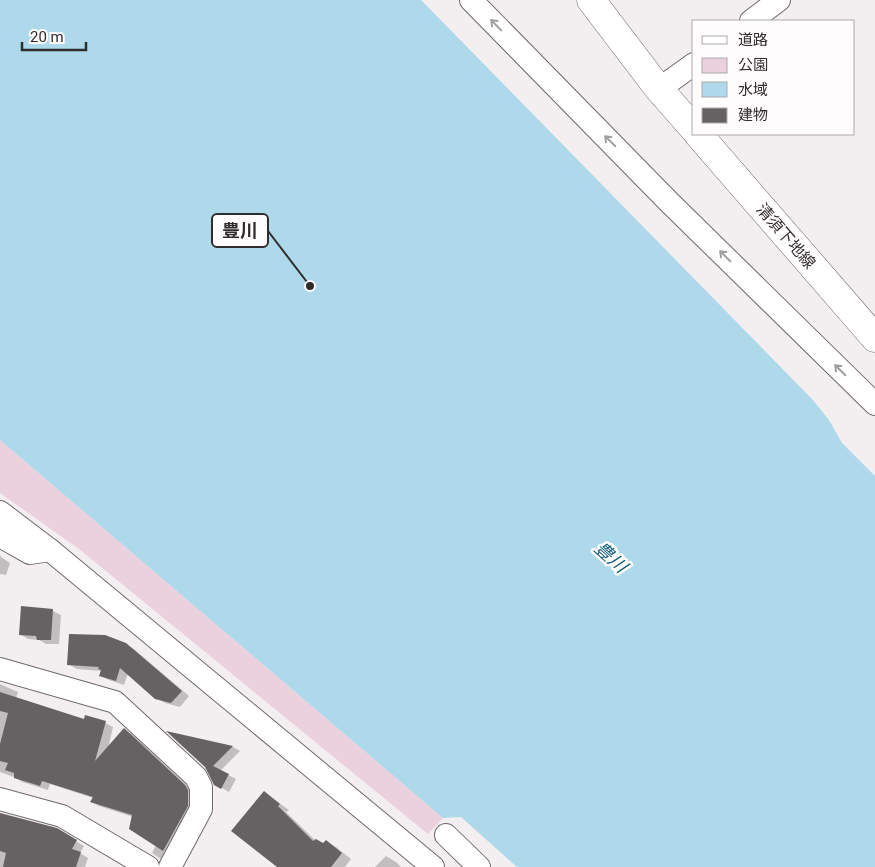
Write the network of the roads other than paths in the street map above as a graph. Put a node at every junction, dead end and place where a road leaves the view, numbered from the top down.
1 (471, 0) edge
2 (591, 0) edge
3 (773, 2) edge
4 (752, 20) edge
5 (692, 65) edge
6 (659, 89) junction
7 (692, 127) edge
8 (699, 135) edge
9 (874, 335) edge
10 (875, 404) edge
11 (0, 512) edge
12 (0, 536) edge
13 (50, 550) junction
14 (0, 669) edge
15 (0, 798) edge
16 (446, 835) dead end
17 (148, 867) edge
18 (170, 867) edge
19 (433, 867) edge
20 (479, 867) edge

10 -> 1 street
2 - 6 main road
3 - 4 street
5 - 6 street
6 - 7 main road
8 - 9 main road, 清須下地線
11 - 13 street
12 - 13 street
13 - 19 street
14 - 18 street
15 - 17 street
16 - 20 street

